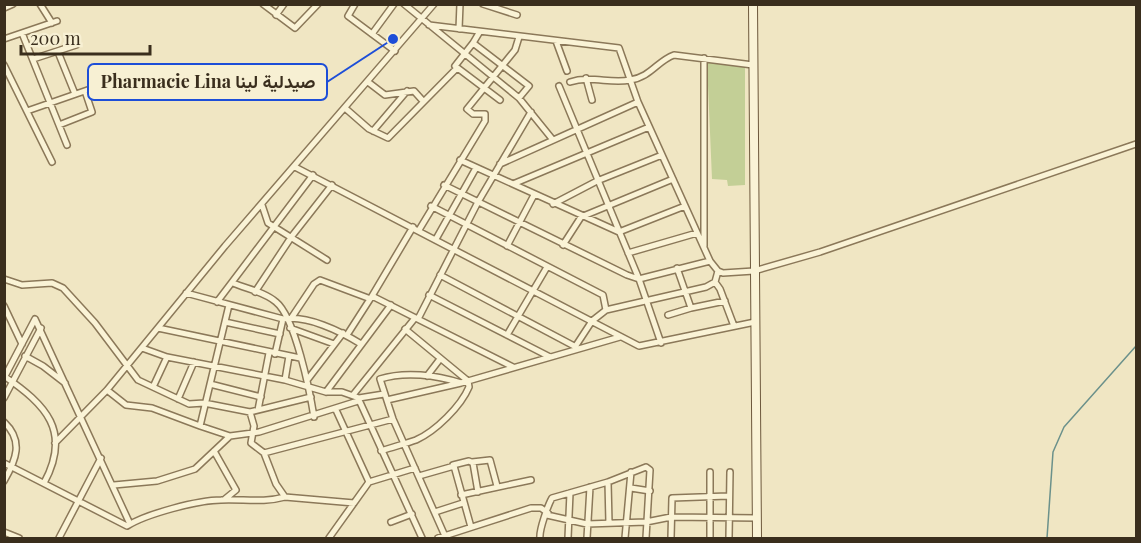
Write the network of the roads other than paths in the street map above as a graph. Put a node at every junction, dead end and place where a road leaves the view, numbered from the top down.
1 (13, 4) edge
2 (40, 4) edge
3 (263, 4) edge
4 (284, 4) edge
5 (355, 4) edge
6 (394, 4) edge
7 (404, 4) edge
8 (434, 4) edge
9 (460, 4) edge
10 (483, 4) edge
11 (753, 4) edge
12 (314, 6) edge
13 (4, 8) edge
14 (276, 15) junction
15 (517, 15) dead end
16 (422, 20) junction
17 (429, 25) junction
18 (459, 29) junction
19 (22, 33) junction
20 (479, 33) junction
21 (372, 34) junction
22 (519, 37) junction
23 (4, 39) edge
24 (556, 41) junction
25 (473, 43) junction
26 (76, 45) dead end
27 (395, 51) junction
28 (58, 52) junction
29 (465, 54) junction
30 (704, 58) junction
31 (33, 59) junction
32 (4, 65) edge
33 (502, 65) junction
34 (753, 65) junction
35 (458, 68) junction
36 (567, 71) dead end
37 (492, 77) junction
38 (586, 78) junction
39 (629, 81) junction
40 (368, 82) junction
41 (570, 82) dead end
42 (99, 86) dead end
43 (559, 86) dead end
44 (483, 87) junction
45 (408, 90) junction
46 (85, 91) junction
47 (75, 94) junction
48 (519, 98) junction
49 (500, 100) dead end
50 (592, 100) dead end
51 (423, 101) junction
52 (50, 102) junction
53 (638, 102) junction
54 (345, 108) junction
55 (27, 111) junction
56 (531, 112) junction
57 (59, 125) junction
58 (649, 127) junction
59 (576, 129) junction
60 (373, 131) junction
61 (553, 140) junction
62 (1137, 144) edge
63 (67, 145) dead end
64 (586, 153) junction
65 (662, 155) junction
66 (460, 160) junction
67 (52, 162) dead end
68 (499, 164) junction
69 (295, 167) junction
70 (476, 168) junction
71 (313, 175) junction
72 (493, 175) junction
73 (673, 179) junction
74 (597, 181) junction
75 (513, 184) junction
76 (332, 185) junction
77 (444, 185) junction
78 (461, 194) junction
79 (534, 195) junction
80 (478, 202) junction
81 (553, 204) junction
82 (262, 205) junction
83 (606, 205) junction
84 (431, 206) junction
85 (685, 206) junction
86 (449, 216) junction
87 (581, 217) junction
88 (519, 223) junction
89 (466, 225) junction
90 (275, 227) junction
91 (416, 229) junction
92 (619, 232) junction
93 (697, 232) junction
94 (292, 237) junction
95 (436, 239) junction
96 (563, 245) junction
97 (507, 246) junction
98 (454, 248) junction
99 (704, 248) junction
100 (628, 254) junction
101 (327, 260) dead end
102 (710, 261) junction
103 (547, 267) junction
104 (677, 268) junction
105 (718, 271) junction
106 (754, 271) junction
107 (440, 275) junction
108 (4, 279) edge
109 (639, 279) junction
110 (715, 282) junction
111 (233, 283) junction
112 (534, 290) junction
113 (255, 292) junction
114 (685, 292) junction
115 (186, 293) junction
116 (429, 295) junction
117 (370, 297) junction
118 (725, 301) junction
119 (218, 302) junction
120 (648, 302) junction
121 (229, 305) junction
122 (391, 305) junction
123 (4, 306) edge
124 (691, 308) junction
125 (606, 310) junction
126 (668, 315) dead end
127 (518, 316) junction
128 (287, 318) junction
129 (416, 319) junction
130 (592, 321) junction
131 (755, 321) junction
132 (225, 322) junction
133 (734, 326) junction
134 (40, 328) junction
135 (158, 328) junction
136 (290, 328) junction
137 (405, 329) junction
138 (280, 334) junction
139 (345, 334) junction
140 (507, 335) junction
141 (620, 337) junction
142 (221, 342) junction
143 (661, 343) junction
144 (22, 344) junction
145 (334, 344) junction
146 (361, 344) junction
147 (576, 347) junction
148 (142, 348) junction
149 (272, 353) junction
150 (25, 356) junction
151 (289, 356) junction
152 (167, 357) junction
153 (550, 357) junction
154 (300, 358) junction
155 (440, 359) junction
156 (194, 362) junction
157 (129, 364) junction
158 (214, 366) junction
159 (514, 368) junction
160 (427, 376) junction
161 (5, 377) edge
162 (265, 377) junction
163 (308, 379) junction
164 (285, 380) junction
165 (468, 381) junction
166 (12, 382) junction
167 (66, 384) junction
168 (210, 384) junction
169 (461, 384) junction
170 (153, 387) junction
171 (310, 388) junction
172 (107, 390) junction
173 (326, 392) junction
174 (384, 394) junction
175 (261, 397) junction
176 (311, 397) junction
177 (4, 398) edge
178 (357, 398) junction
179 (178, 399) junction
180 (387, 400) junction
181 (204, 404) junction
182 (258, 410) junction
183 (336, 410) junction
184 (250, 412) junction
185 (82, 417) junction
186 (315, 417) junction
187 (393, 419) junction
188 (4, 422) edge
189 (200, 426) junction
190 (369, 426) junction
191 (254, 431) junction
192 (348, 433) junction
193 (230, 436) junction
194 (56, 443) junction
195 (404, 443) junction
196 (214, 452) junction
197 (381, 452) junction
198 (264, 453) junction
199 (102, 458) junction
200 (472, 462) junction
201 (4, 463) edge
202 (453, 465) junction
203 (12, 467) junction
204 (415, 468) junction
205 (631, 472) junction
206 (710, 472) dead end
207 (730, 472) dead end
208 (393, 474) junction
209 (419, 476) junction
210 (531, 480) dead end
211 (4, 481) edge
212 (369, 482) junction
213 (608, 482) junction
214 (44, 483) junction
215 (114, 486) junction
216 (497, 486) junction
217 (590, 488) junction
218 (631, 488) junction
219 (650, 491) junction
220 (478, 492) junction
221 (570, 493) junction
222 (461, 495) junction
223 (728, 495) junction
224 (285, 497) junction
225 (709, 497) junction
226 (78, 500) junction
227 (223, 500) junction
228 (354, 503) junction
229 (463, 503) junction
230 (435, 512) junction
231 (412, 514) junction
232 (548, 514) junction
233 (671, 517) junction
234 (730, 518) junction
235 (757, 518) junction
236 (709, 519) junction
237 (568, 520) junction
238 (391, 522) dead end
239 (646, 522) junction
240 (609, 523) junction
241 (130, 524) junction
242 (587, 524) junction
243 (626, 524) junction
244 (471, 527) junction
245 (4, 532) edge
246 (445, 536) junction
247 (19, 538) edge
248 (59, 538) edge
249 (329, 538) edge
250 (422, 538) edge
251 (438, 538) edge
252 (540, 538) edge
253 (567, 538) edge
254 (587, 538) edge
255 (625, 538) edge
256 (646, 538) edge
257 (671, 538) edge
258 (710, 538) edge
259 (729, 538) edge
260 (757, 538) edge

1 - 13 street
2 - 19 street
3 - 14 street
4 - 14 street
5 - 21 street
6 - 21 street
7 - 16 street
8 - 16 street
9 - 18 street
10 - 15 street
11 - 34 street
12 - 14 street
16 - 17 street
16 - 27 street
17 - 18 street
17 - 29 street
18 - 20 street
19 - 23 street
19 - 31 street
20 - 22 street
20 - 25 street
21 - 27 street
22 - 24 street
22 - 33 street
24 - 36 street
24 - 39 street
25 - 29 street
25 - 33 street
26 - 28 street
27 - 40 street
28 - 31 street
28 - 47 street
29 - 35 street
29 - 37 street
30 - 34 street
30 - 39 street
30 - 99 street
31 - 52 street
32 - 55 street
33 - 37 street
33 - 48 street
34 - 106 street
35 - 44 street
35 - 51 street
37 - 44 street
37 - 48 street
38 - 39 street
38 - 41 street
38 - 50 street
39 - 53 street
40 - 45 street
40 - 54 street
42 - 46 street
43 - 59 street
44 - 49 street
44 - 66 street
45 - 51 street
45 - 60 street
46 - 47 street
46 - 57 street
47 - 52 street
48 - 56 street
51 - 60 street
52 - 55 street
52 - 57 street
53 - 58 street
53 - 59 street
54 - 60 street
54 - 69 street
55 - 67 street
56 - 61 street
56 - 68 street
57 - 63 street
58 - 64 street
58 - 65 street
59 - 61 street
59 - 64 street
61 - 68 street
62 - 106 street
64 - 74 street
64 - 75 street
65 - 73 street
65 - 74 street
66 - 70 street
66 - 77 street
68 - 72 street
69 - 71 street
69 - 82 street
70 - 72 street
70 - 78 street
71 - 76 street
71 - 90 street
72 - 75 street
72 - 80 street
73 - 83 street
73 - 85 street
74 - 81 street
74 - 83 street
75 - 79 street
76 - 91 street
76 - 94 street
77 - 78 street
77 - 84 street
78 - 80 street
78 - 86 street
79 - 81 street
79 - 88 street
80 - 88 street
80 - 89 street
81 - 87 street
82 - 90 street
82 - 115 street
83 - 87 street
83 - 92 street
84 - 86 street
84 - 91 street
85 - 92 street
85 - 93 street
86 - 89 street
86 - 95 street
87 - 92 street
87 - 96 street
88 - 96 street
88 - 97 street
89 - 97 street
89 - 98 street
90 - 94 street
90 - 111 street
91 - 95 street
91 - 117 street
92 - 100 street
93 - 99 street
93 - 100 street
94 - 101 street
94 - 113 street
95 - 98 street
96 - 109 street
97 - 103 street
98 - 107 street
98 - 112 street
99 - 102 street
100 - 109 street
102 - 104 street
102 - 105 street
103 - 112 street
103 - 125 street
104 - 109 street
104 - 114 street
105 - 106 street
105 - 110 street
106 - 131 street
107 - 116 street
107 - 127 street
108 - 157 street
109 - 120 street
110 - 114 street
110 - 118 street
111 - 113 street
111 - 119 street
112 - 127 street
112 - 130 street
113 - 128 street
114 - 120 street
114 - 124 street
115 - 119 street
115 - 135 street
116 - 129 street
116 - 140 street
117 - 122 street
117 - 128 street
117 - 139 street
118 - 124 street
118 - 133 street
119 - 121 street
120 - 125 street
120 - 143 street
121 - 128 street
121 - 132 street
122 - 129 street
122 - 146 street
123 - 144 street
124 - 126 street
125 - 130 street
127 - 140 street
127 - 147 street
128 - 136 street
128 - 138 street
128 - 139 street
129 - 137 street
129 - 159 street
130 - 141 street
130 - 147 street
131 - 133 street
131 - 235 street
132 - 138 street
132 - 142 street
133 - 143 street
134 - 144 street
134 - 150 street
134 - 167 street
135 - 142 street
135 - 148 street
136 - 145 street
136 - 154 street
137 - 155 street
137 - 178 street
138 - 149 street
139 - 145 street
139 - 146 street
140 - 153 street
141 - 143 street
141 - 147 street
142 - 149 street
142 - 158 street
144 - 161 street
145 - 163 street
146 - 173 street
147 - 153 street
148 - 152 street
148 - 157 street
149 - 151 street
149 - 162 street
150 - 166 street
150 - 167 street
151 - 154 street
151 - 164 street
152 - 156 street
152 - 170 street
153 - 159 street
154 - 163 street
155 - 160 street
155 - 165 street
156 - 158 street
156 - 179 street
157 - 170 street
157 - 172 street
158 - 162 street
158 - 168 street
159 - 165 street
160 - 169 street
160 - 174 street
161 - 166 street
162 - 164 street
162 - 175 street
163 - 171 street
164 - 171 street
165 - 169 street
165 - 195 street
166 - 177 street
166 - 194 street
167 - 185 street
168 - 175 street
168 - 181 street
169 - 180 street
170 - 179 street
171 - 173 street
171 - 176 street
172 - 185 street
172 - 189 street
173 - 178 street
174 - 178 street
174 - 180 street
175 - 182 street
176 - 182 street
176 - 186 street
178 - 183 street
178 - 190 street
179 - 181 street
180 - 187 street
181 - 184 street
181 - 189 street
182 - 184 street
183 - 186 street
183 - 192 street
184 - 191 street
185 - 194 street
185 - 199 street
186 - 191 street
187 - 190 street
187 - 195 street
188 - 203 street
189 - 193 street
190 - 192 street
190 - 197 street
191 - 193 street
191 - 198 street
192 - 198 street
192 - 212 street
193 - 196 street
194 - 214 street
195 - 197 street
195 - 204 street
196 - 215 street
196 - 227 street
197 - 208 street
198 - 224 street
199 - 215 street
199 - 226 street
200 - 202 street
200 - 216 street
200 - 220 street
201 - 203 street
202 - 209 street
202 - 222 street
203 - 211 street
203 - 214 street
204 - 208 street
204 - 209 street
205 - 213 street
205 - 218 street
205 - 219 street
206 - 225 street
207 - 223 street
208 - 212 street
208 - 231 street
209 - 230 street
210 - 216 street
212 - 228 street
213 - 217 street
213 - 240 street
214 - 226 street
215 - 241 street
216 - 220 street
217 - 221 street
217 - 242 street
218 - 219 street
218 - 243 street
219 - 239 street
220 - 222 street
221 - 232 street
221 - 237 street
222 - 229 street
223 - 225 street
223 - 234 street
224 - 227 street
224 - 228 street
225 - 233 street
225 - 236 street
226 - 241 street
226 - 248 street
227 - 241 street
228 - 249 street
229 - 230 street
229 - 244 street
230 - 246 street
231 - 238 street
231 - 250 street
232 - 237 street
232 - 244 street
232 - 252 street
233 - 236 street
233 - 239 street
233 - 257 street
234 - 235 street
234 - 236 street
234 - 259 street
235 - 260 street
236 - 258 street
237 - 242 street
237 - 253 street
239 - 243 street
239 - 256 street
240 - 242 street
240 - 243 street
242 - 254 street
243 - 255 street
244 - 246 street
245 - 247 street
246 - 251 street

